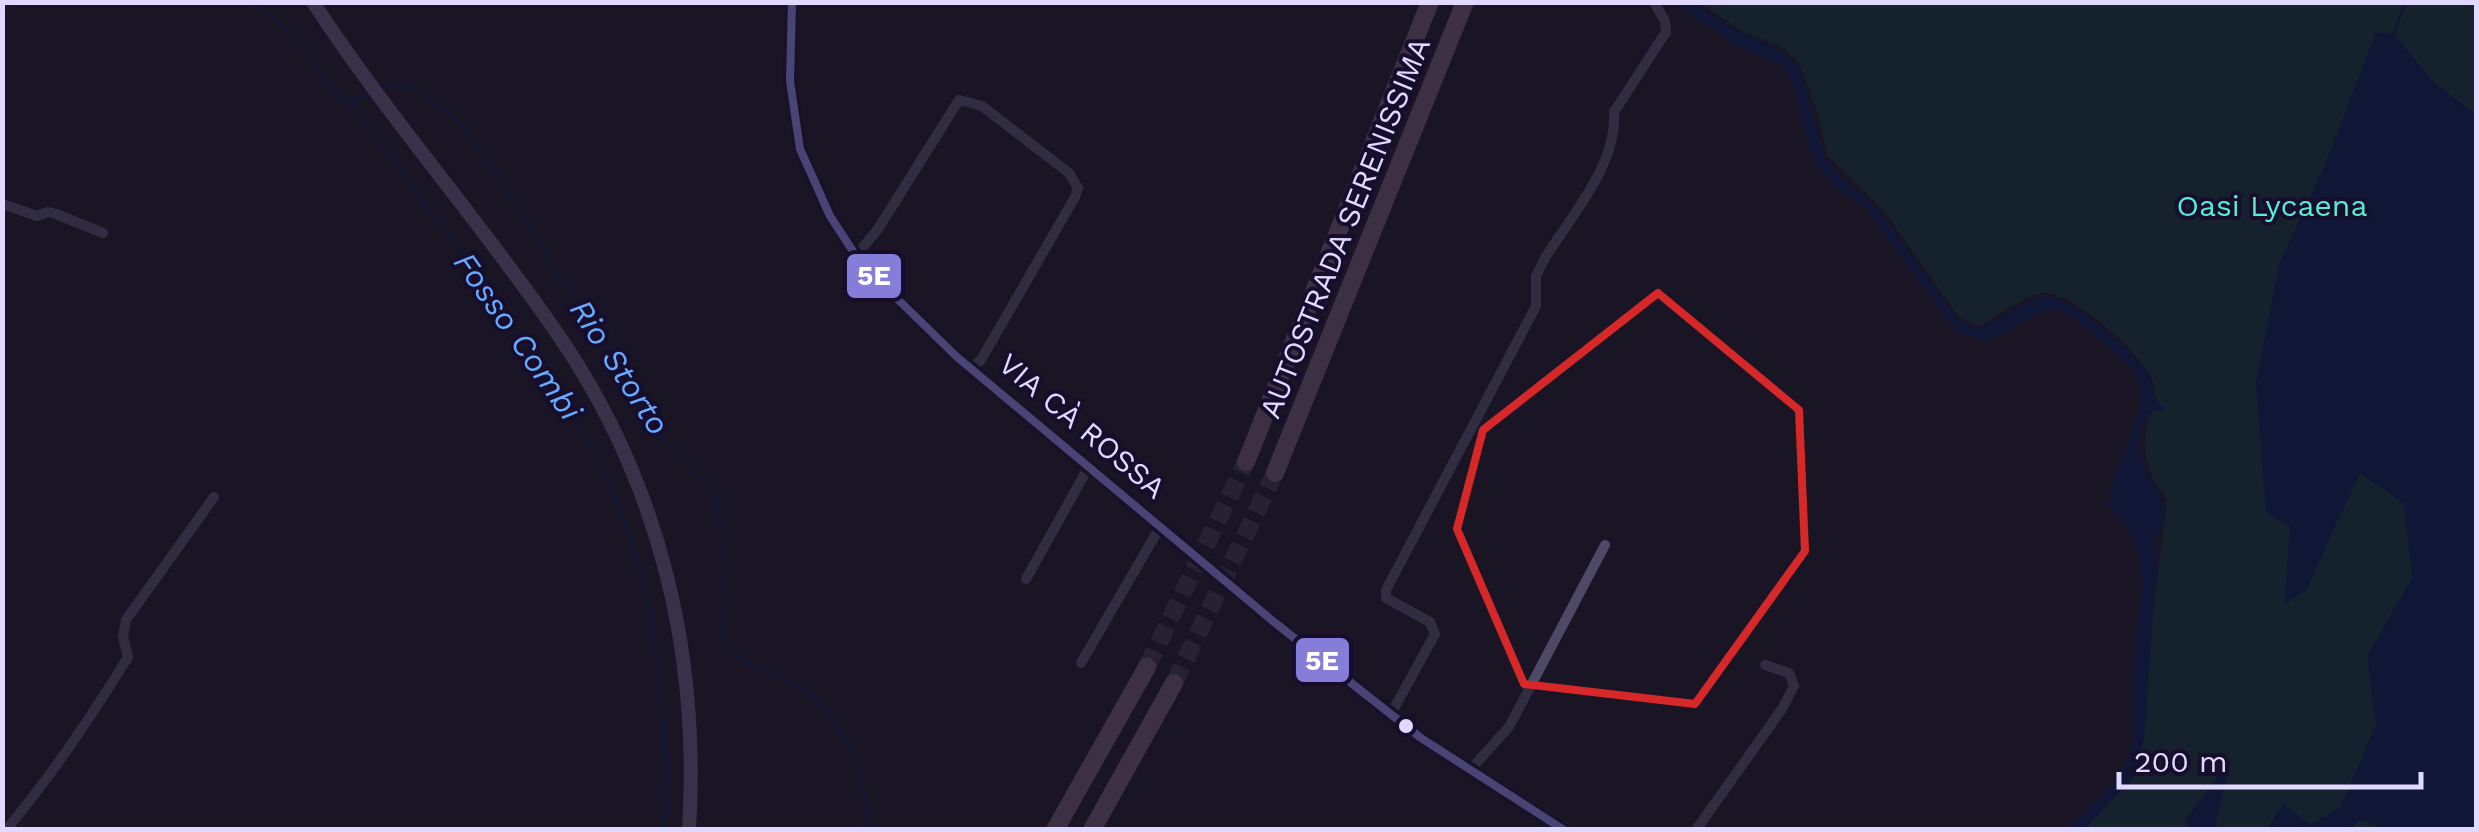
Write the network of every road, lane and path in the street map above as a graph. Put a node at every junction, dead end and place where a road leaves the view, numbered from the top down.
1 (313, 2) edge
2 (792, 2) edge
3 (1430, 2) edge
4 (1464, 2) edge
5 (1654, 2) edge
6 (2, 204) edge
7 (103, 233) dead end
8 (856, 256) junction
9 (971, 368) junction
10 (1246, 462) tunnel mouth
11 (1088, 468) junction
12 (1275, 473) tunnel mouth
13 (214, 496) dead end
14 (1160, 527) junction
15 (1605, 545) dead end
16 (1026, 580) dead end
17 (1081, 663) dead end
18 (1766, 665) dead end
19 (1147, 667) tunnel mouth
20 (1174, 682) tunnel mouth
21 (1391, 714) junction
22 (1469, 771) junction
23 (6, 830) edge
24 (689, 830) edge
25 (1055, 830) edge
26 (1092, 830) edge
27 (1564, 830) edge
28 (1696, 830) edge

1 - 24 main road
2 - 8 main road, VIA CÀ ROSSA
3 - 10 highway, AUTOSTRADA SERENISSIMA
4 - 12 highway, AUTOSTRADA SERENISSIMA
5 - 21 street
6 - 7 street
8 - 9 main road, VIA CÀ ROSSA
8 - 9 street
9 - 11 main road, VIA CÀ ROSSA
11 - 14 main road, VIA CÀ ROSSA
11 - 16 street
13 - 23 street
14 - 17 street
14 - 21 main road, VIA CÀ ROSSA
15 - 22 street
18 - 28 street
19 - 25 highway
20 - 26 highway
21 - 22 main road, VIA CÀ ROSSA
22 - 27 main road, VIA CÀ ROSSA

